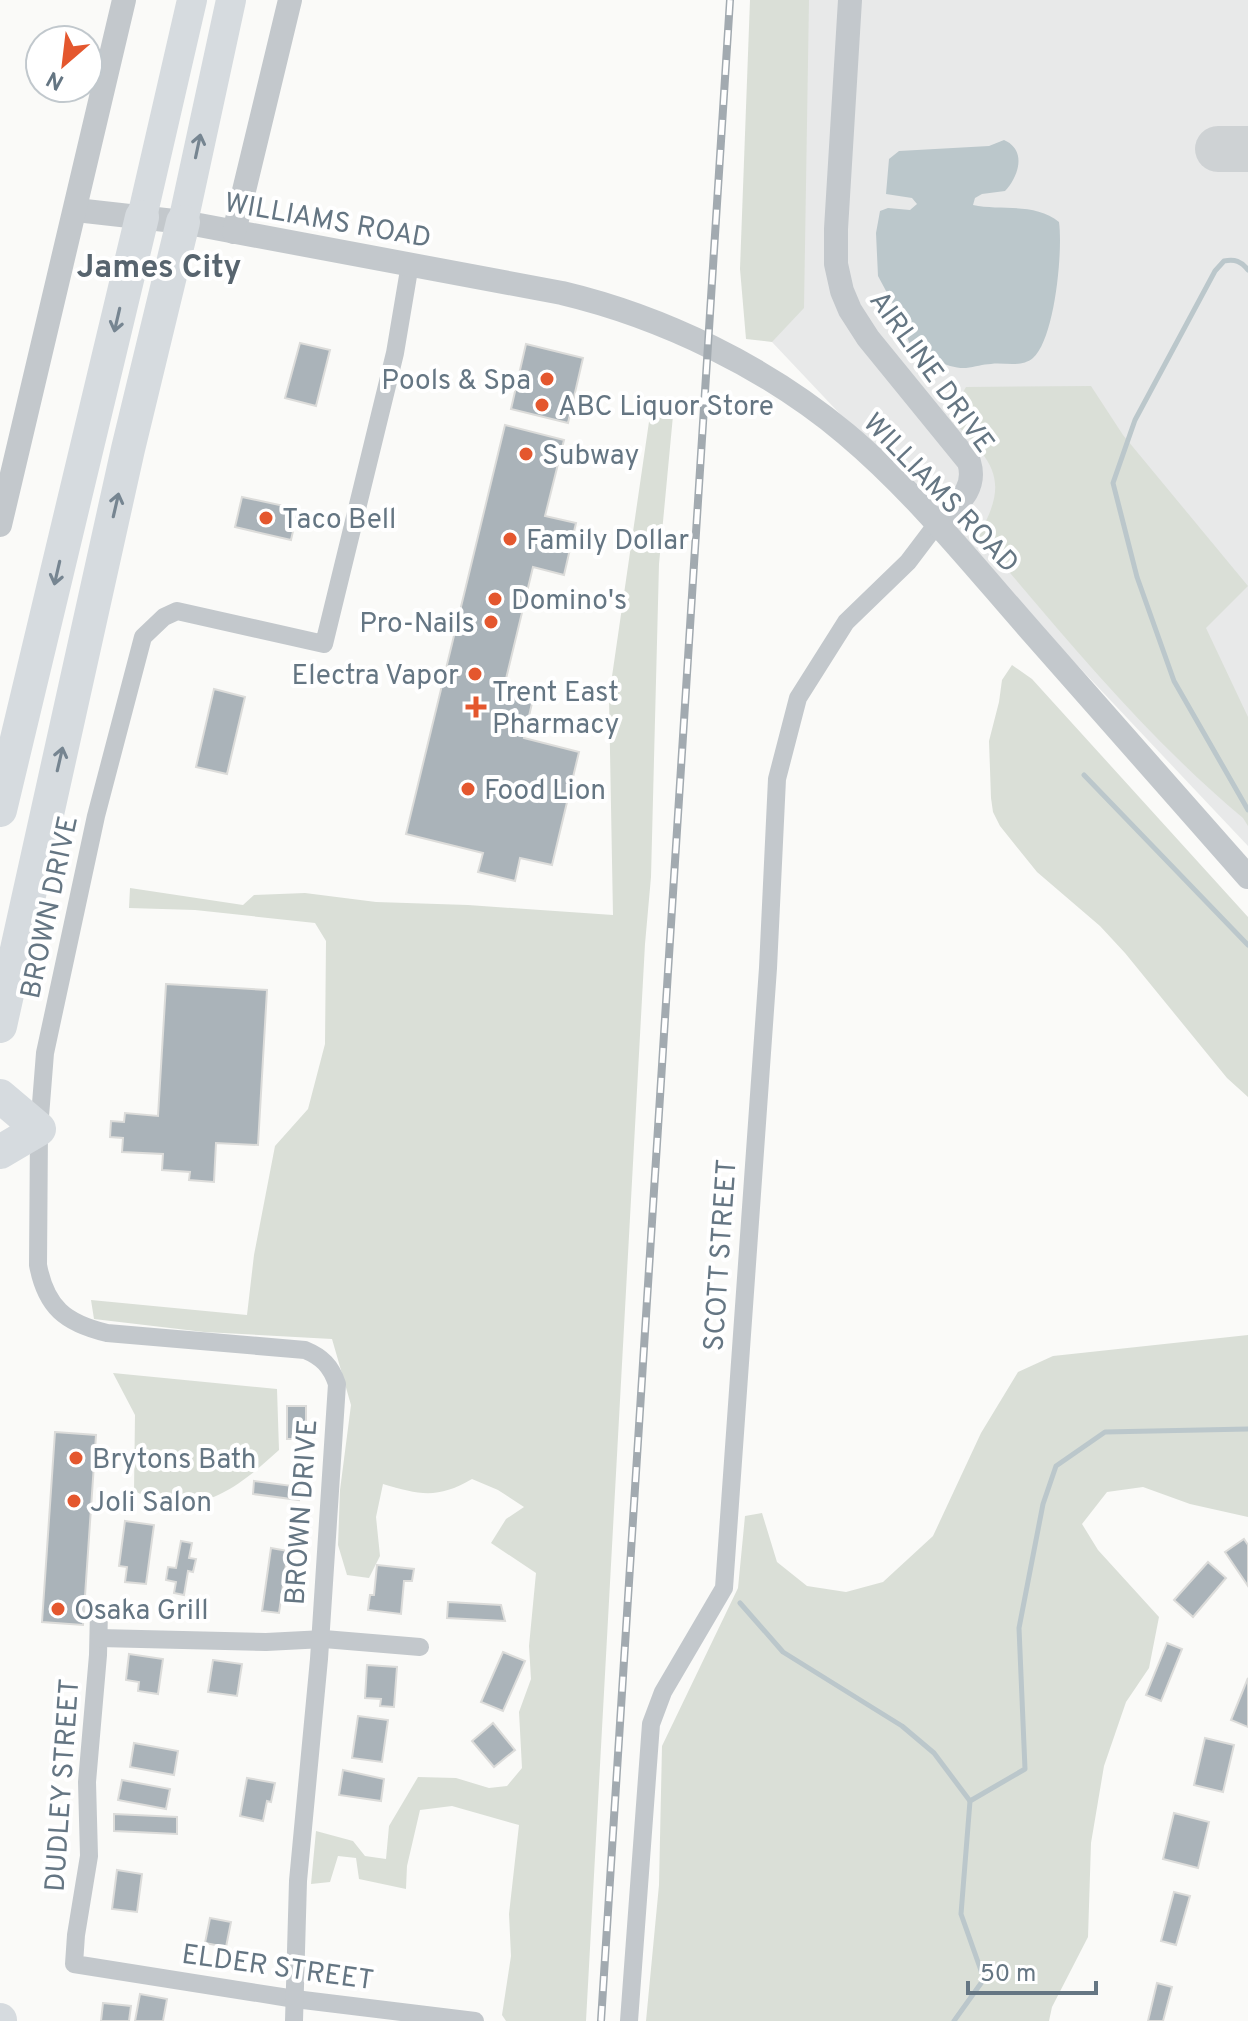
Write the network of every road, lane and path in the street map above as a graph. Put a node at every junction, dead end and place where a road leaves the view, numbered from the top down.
1 (124, 0) edge
2 (192, 0) edge
3 (231, 0) edge
4 (290, 0) edge
5 (850, 0) edge
6 (76, 210) junction
7 (142, 217) junction
8 (183, 222) junction
9 (234, 232) junction
10 (410, 264) junction
11 (0, 525) edge
12 (936, 525) junction
13 (0, 810) edge
14 (1248, 877) edge
15 (0, 1026) edge
16 (0, 1096) edge
17 (39, 1129) junction
18 (0, 1152) edge
19 (99, 1610) dead end
20 (99, 1638) junction
21 (319, 1639) junction
22 (420, 1647) dead end
23 (74, 1964) joint
24 (295, 1999) junction
25 (294, 2021) edge
26 (475, 2021) edge
27 (629, 2021) edge

1 - 6 street
2 - 7 highway
8 -> 3 highway
4 - 9 street
5 - 12 street, AIRLINE DRIVE
6 - 7 street, WILLIAMS ROAD
6 - 11 street
7 - 8 street, WILLIAMS ROAD
7 -> 13 highway
8 - 9 street, WILLIAMS ROAD
15 -> 8 highway
9 - 10 street, WILLIAMS ROAD
10 - 12 street, WILLIAMS ROAD
10 - 17 street, BROWN DRIVE
12 - 14 street, WILLIAMS ROAD
12 - 27 street, SCOTT STREET
16 - 17 highway
17 - 18 highway
17 - 21 street, BROWN DRIVE
19 - 20 street, DUDLEY STREET
20 - 21 street
20 - 23 street, DUDLEY STREET
21 - 22 street
21 - 24 street, BROWN DRIVE
23 - 24 street, ELDER STREET
24 - 25 street, BROWN DRIVE
24 - 26 street, ELDER STREET

